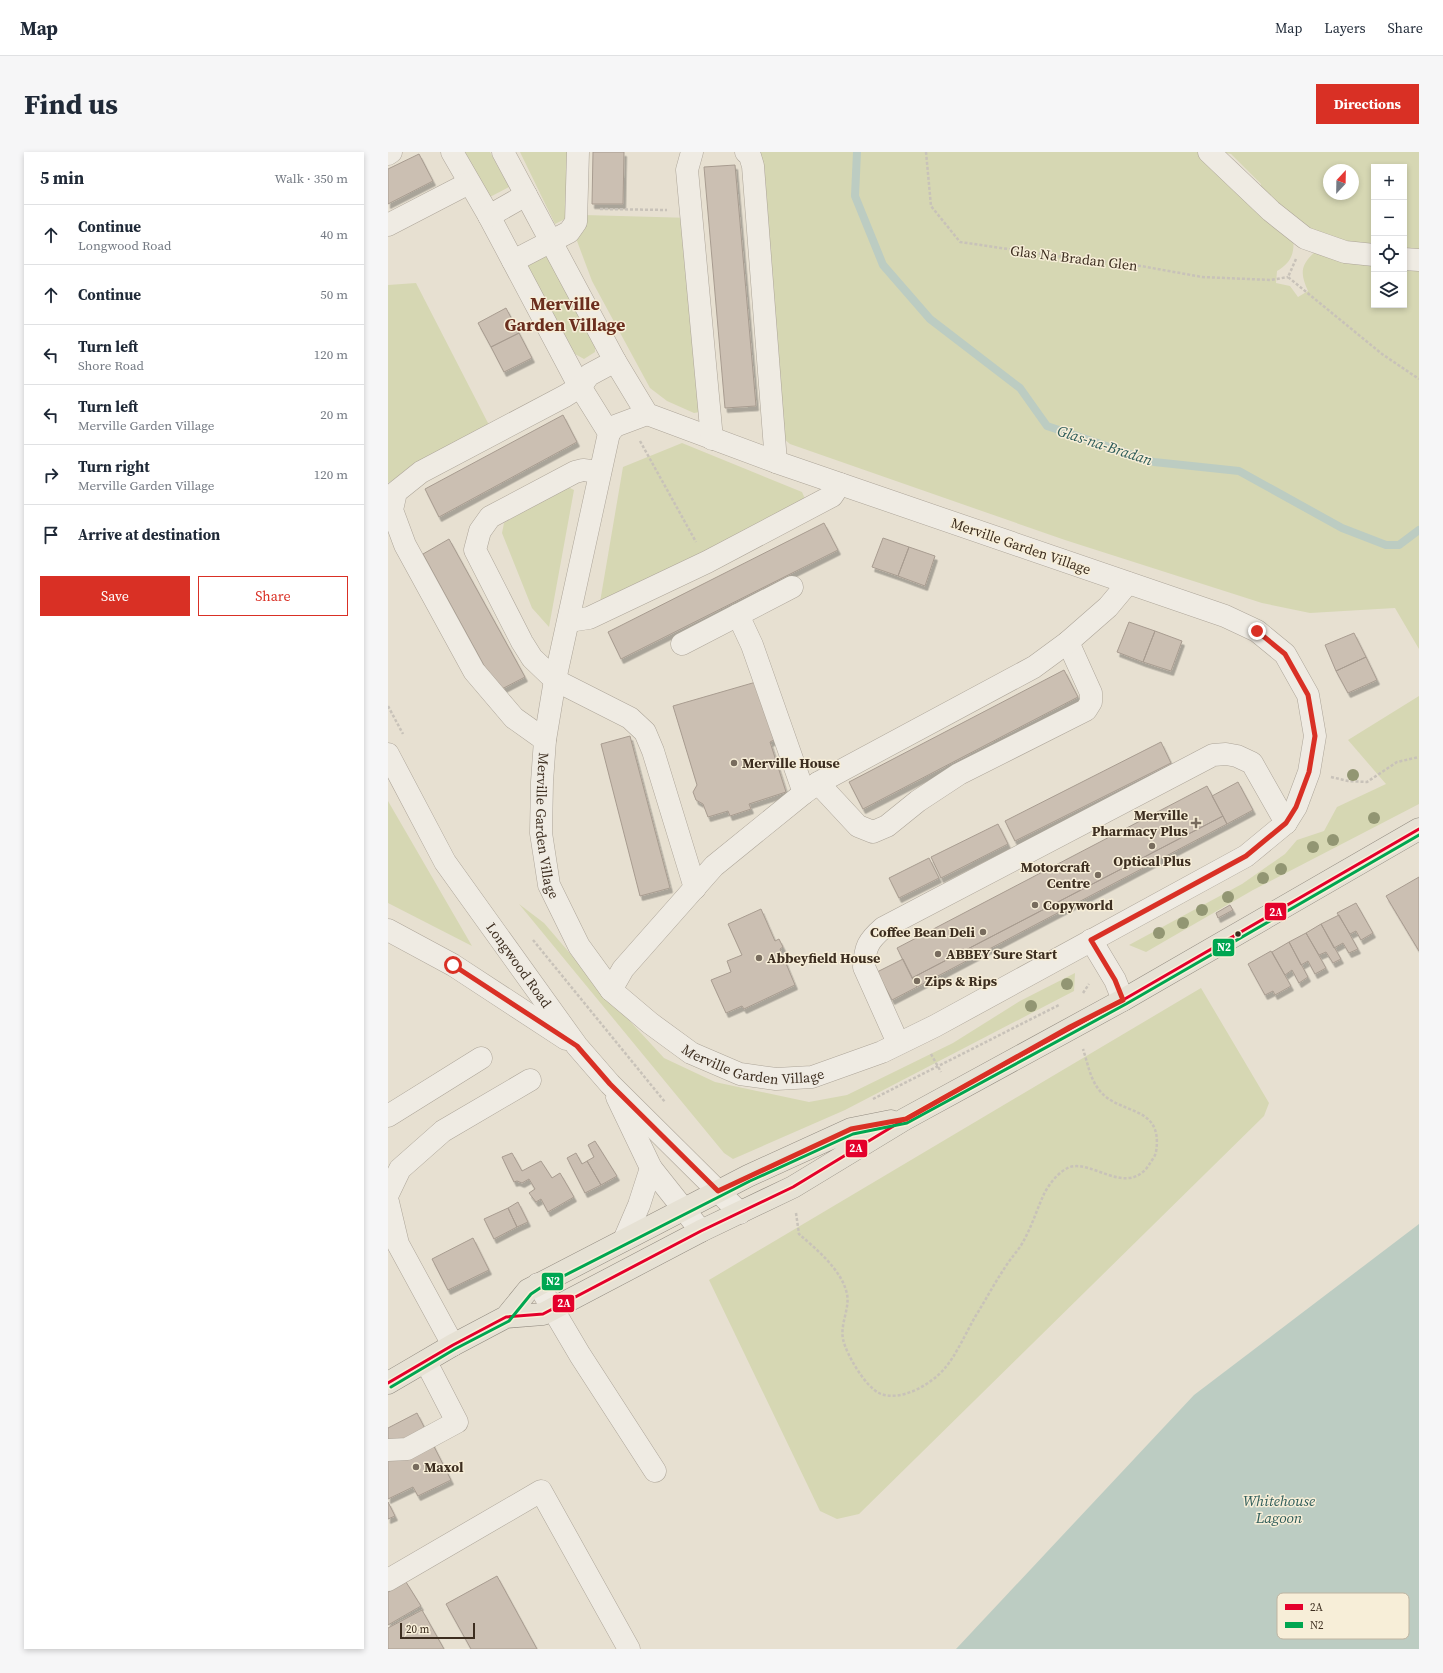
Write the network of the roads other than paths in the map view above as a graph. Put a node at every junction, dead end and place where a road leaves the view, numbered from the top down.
1 (391, 152) edge
2 (452, 152) edge
3 (503, 152) edge
4 (578, 152) edge
5 (692, 152) edge
6 (746, 152) edge
7 (1209, 152) edge
8 (388, 154) edge
9 (469, 183) junction
10 (526, 195) junction
11 (489, 216) junction
12 (388, 225) edge
13 (551, 241) junction
14 (1371, 255) edge
15 (1407, 259) edge
16 (1419, 260) edge
17 (513, 261) junction
18 (615, 361) junction
19 (581, 386) junction
20 (638, 417) junction
21 (609, 433) junction
22 (712, 439) junction
23 (776, 462) junction
24 (600, 472) junction
25 (840, 484) junction
26 (1128, 583) junction
27 (792, 587) dead end
28 (738, 615) junction
29 (569, 621) junction
30 (1068, 642) junction
31 (682, 644) dead end
32 (555, 680) junction
33 (546, 740) junction
34 (388, 754) edge
35 (811, 788) junction
36 (1286, 823) junction
37 (1419, 829) edge
38 (695, 888) junction
39 (388, 930) edge
40 (1091, 940) junction
41 (612, 990) junction
42 (1123, 1000) junction
43 (898, 1043) junction
44 (577, 1046) junction
45 (480, 1058) dead end
46 (530, 1080) dead end
47 (610, 1084) junction
48 (388, 1116) edge
49 (906, 1119) junction
50 (651, 1168) junction
51 (718, 1191) junction
52 (388, 1194) edge
53 (388, 1202) edge
54 (684, 1209) junction
55 (740, 1212) junction
56 (701, 1231) junction
57 (624, 1240) junction
58 (538, 1284) junction
59 (554, 1308) junction
60 (506, 1317) junction
61 (453, 1345) junction
62 (426, 1362) junction
63 (388, 1383) edge
64 (388, 1450) edge
65 (654, 1471) dead end
66 (388, 1580) edge
67 (628, 1649) edge

1 - 8 street
2 - 9 street
3 - 10 street
4 - 13 street
5 - 22 street
6 - 23 street
7 - 14 street
9 - 11 street
9 - 12 street
10 - 11 street
10 - 13 street
11 - 17 street
13 - 17 street
13 - 18 street
15 - 16 street
17 - 19 street
18 - 19 street
18 - 20 street
19 - 21 street
19 - 33 street
20 - 21 street
20 - 22 street, Merville Garden Village
21 - 24 street, Merville Garden Village
22 - 23 street, Merville Garden Village
23 - 25 street, Merville Garden Village
24 - 29 street, Merville Garden Village
24 - 32 street
25 - 26 street, Merville Garden Village
25 - 29 street
26 - 30 street
26 - 36 street, Merville Garden Village
27 - 28 street
28 - 31 street
28 - 35 street
29 - 32 street, Merville Garden Village
30 - 35 street
30 - 35 street
32 - 33 street, Merville Garden Village
32 - 38 street
33 - 41 street, Merville Garden Village
34 - 44 street, Longwood Road
35 - 38 street
36 - 40 street, Merville Garden Village
36 - 43 street
37 - 42 main road
38 - 41 street
39 - 44 street, Longwood Road
40 - 42 street
40 - 43 street, Merville Garden Village
41 - 43 street, Merville Garden Village
42 - 49 main road
44 - 47 street
45 - 48 street
46 - 52 street
47 - 50 street
47 - 51 street
49 - 51 main road
49 - 55 main road
50 - 54 street
50 - 57 street
51 - 54 main road
51 - 55 street
53 - 61 street
54 - 56 street
54 - 57 main road
55 - 56 main road
56 - 59 main road
57 - 58 main road
58 - 59 street
58 - 60 main road
59 - 60 main road
59 - 65 street
60 - 61 main road
61 - 62 main road
62 - 63 main road
62 - 64 street
66 - 67 street

